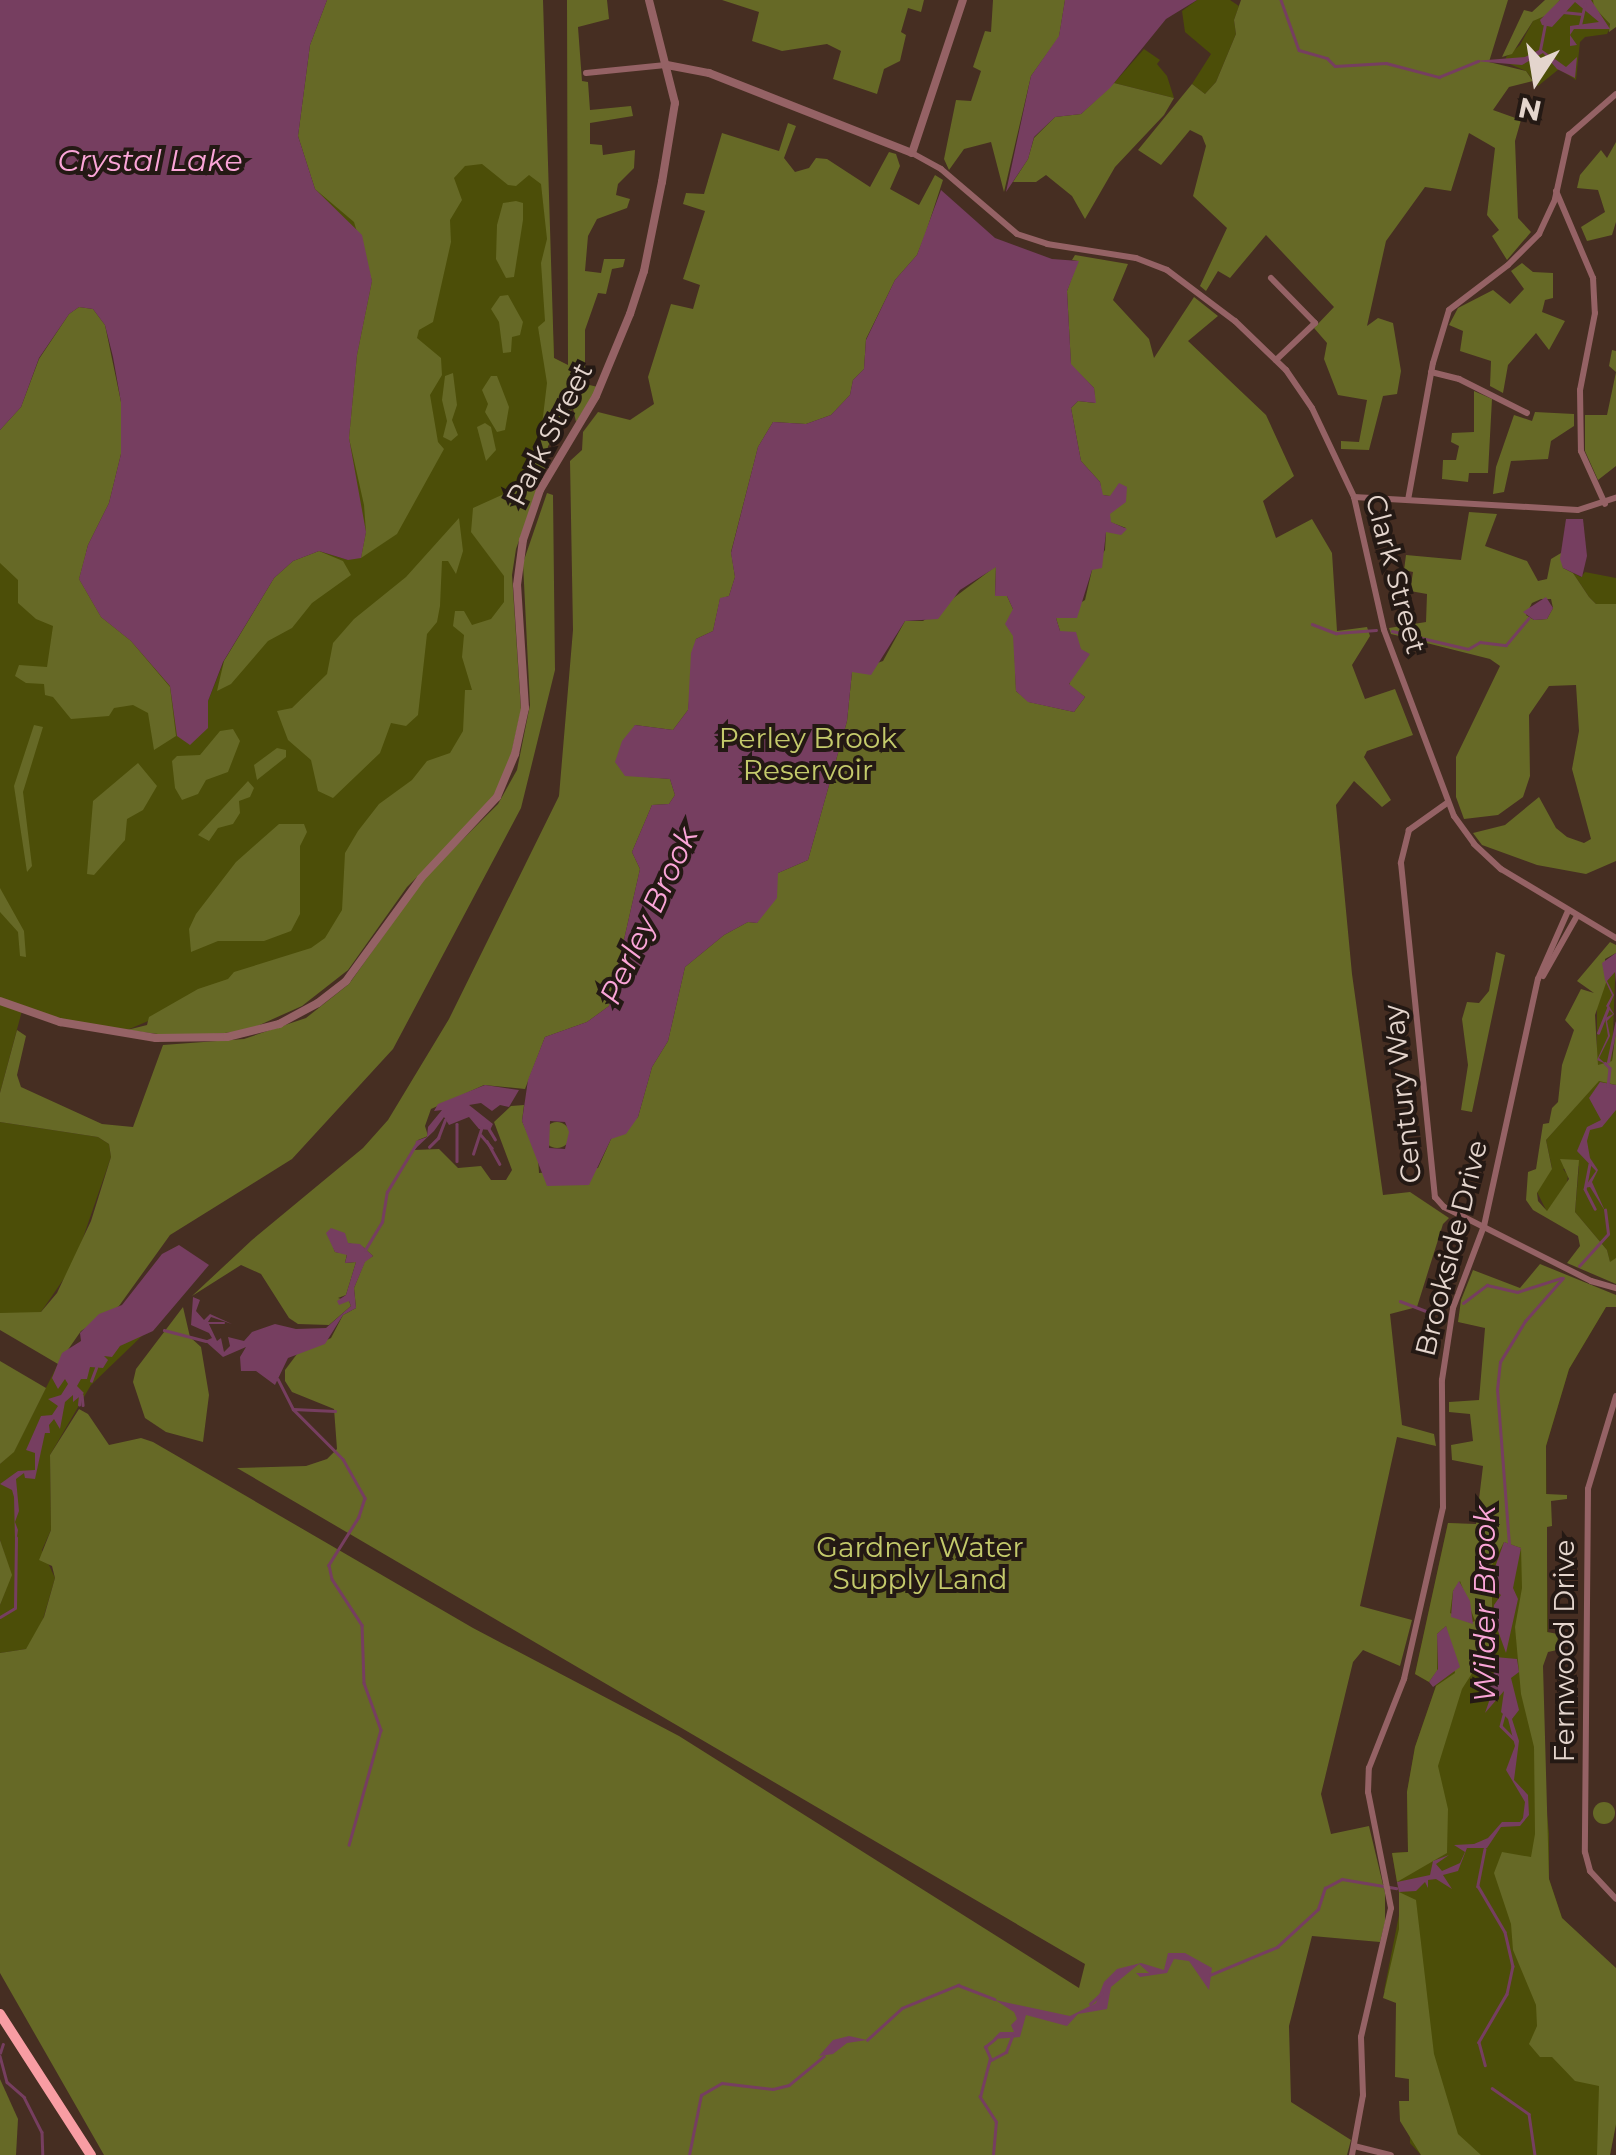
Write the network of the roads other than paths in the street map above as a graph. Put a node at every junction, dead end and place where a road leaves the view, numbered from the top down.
1 (649, 0) edge
2 (963, 0) edge
3 (667, 65) junction
4 (586, 73) dead end
5 (1616, 94) edge
6 (912, 153) junction
7 (1556, 191) junction
8 (1270, 278) dead end
9 (1276, 360) junction
10 (1431, 372) junction
11 (1528, 413) dead end
12 (1354, 496) junction
13 (1616, 498) edge
14 (1408, 500) junction
15 (1606, 504) junction
16 (1447, 803) junction
17 (1568, 912) junction
18 (1577, 916) junction
19 (1616, 938) edge
20 (1534, 996) junction
21 (0, 1001) edge
22 (1484, 1226) junction
23 (1616, 1288) edge
24 (1616, 1396) edge
25 (1616, 1899) edge
26 (0, 2014) edge
27 (1354, 2146) junction
28 (91, 2155) edge
29 (1352, 2155) edge
30 (1391, 2155) edge

1 - 3 street, Park Street
2 - 6 street
3 - 4 street
3 - 6 street, Clark Street
3 - 21 street, Park Street
5 - 7 street
6 - 9 street, Clark Street
7 - 10 street
7 - 15 street
8 - 9 street
9 - 12 street, Clark Street
10 - 11 street
10 - 14 street
12 - 14 street
12 - 16 street, Clark Street
13 - 15 street
14 - 15 street
16 - 17 street, Clark Street
16 - 22 street, Century Way
17 - 18 street, Clark Street
17 - 20 street, Brookside Drive
18 - 19 street, Clark Street
18 - 20 street, Brookside Drive
20 - 22 street, Brookside Drive
22 - 23 street, Century Way
22 - 27 street, Brookside Drive
24 - 25 street, Fernwood Drive
26 - 28 highway
27 - 29 street, Brookside Drive
27 - 30 street

